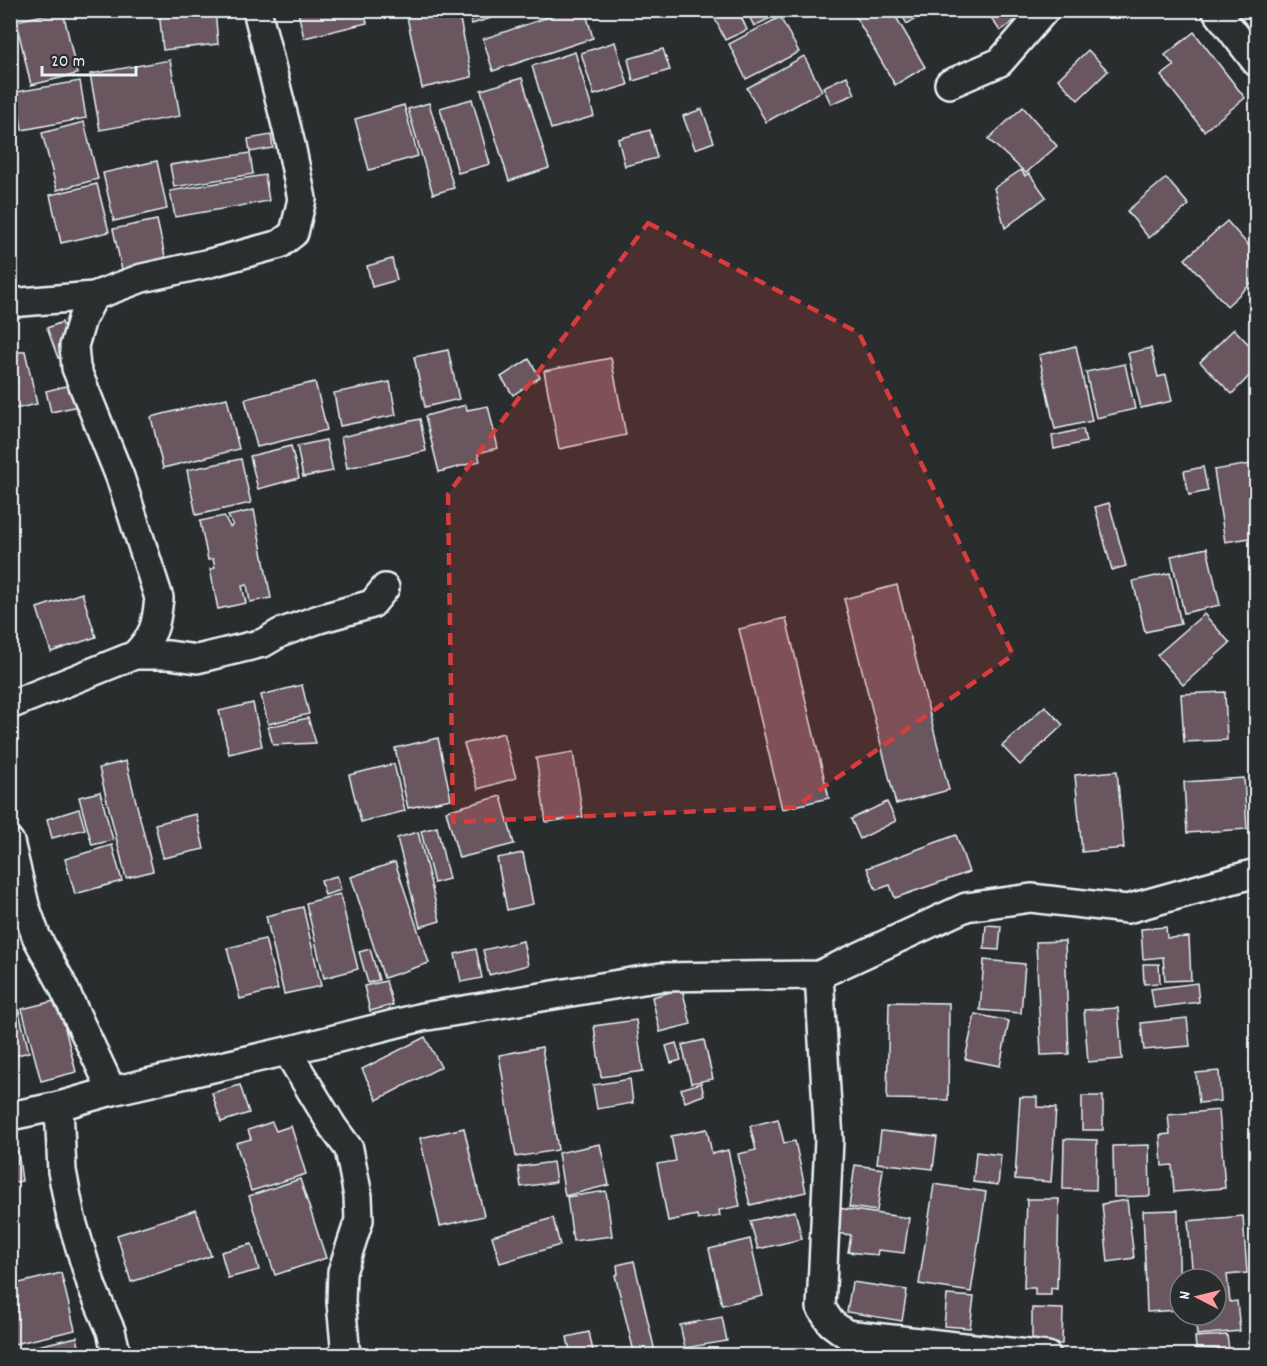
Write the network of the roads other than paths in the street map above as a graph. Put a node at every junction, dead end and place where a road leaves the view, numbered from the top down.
1 (257, 10) edge
2 (1045, 10) edge
3 (1216, 10) edge
4 (1257, 62) edge
5 (949, 84) dead end
6 (94, 296) junction
7 (10, 303) edge
8 (385, 588) dead end
9 (135, 655) junction
10 (10, 705) edge
11 (10, 843) edge
12 (1257, 873) edge
13 (819, 975) junction
14 (287, 1051) junction
15 (112, 1091) junction
16 (59, 1106) junction
17 (10, 1116) edge
18 (117, 1356) edge
19 (346, 1356) edge
20 (1047, 1356) edge

1 - 6 street
2 - 5 street
3 - 4 street
6 - 7 street
6 - 9 street
8 - 9 street
9 - 10 street
11 - 15 street
12 - 13 street
13 - 14 street
13 - 20 street
14 - 15 street
14 - 19 street
15 - 16 street
16 - 17 street
16 - 18 street

